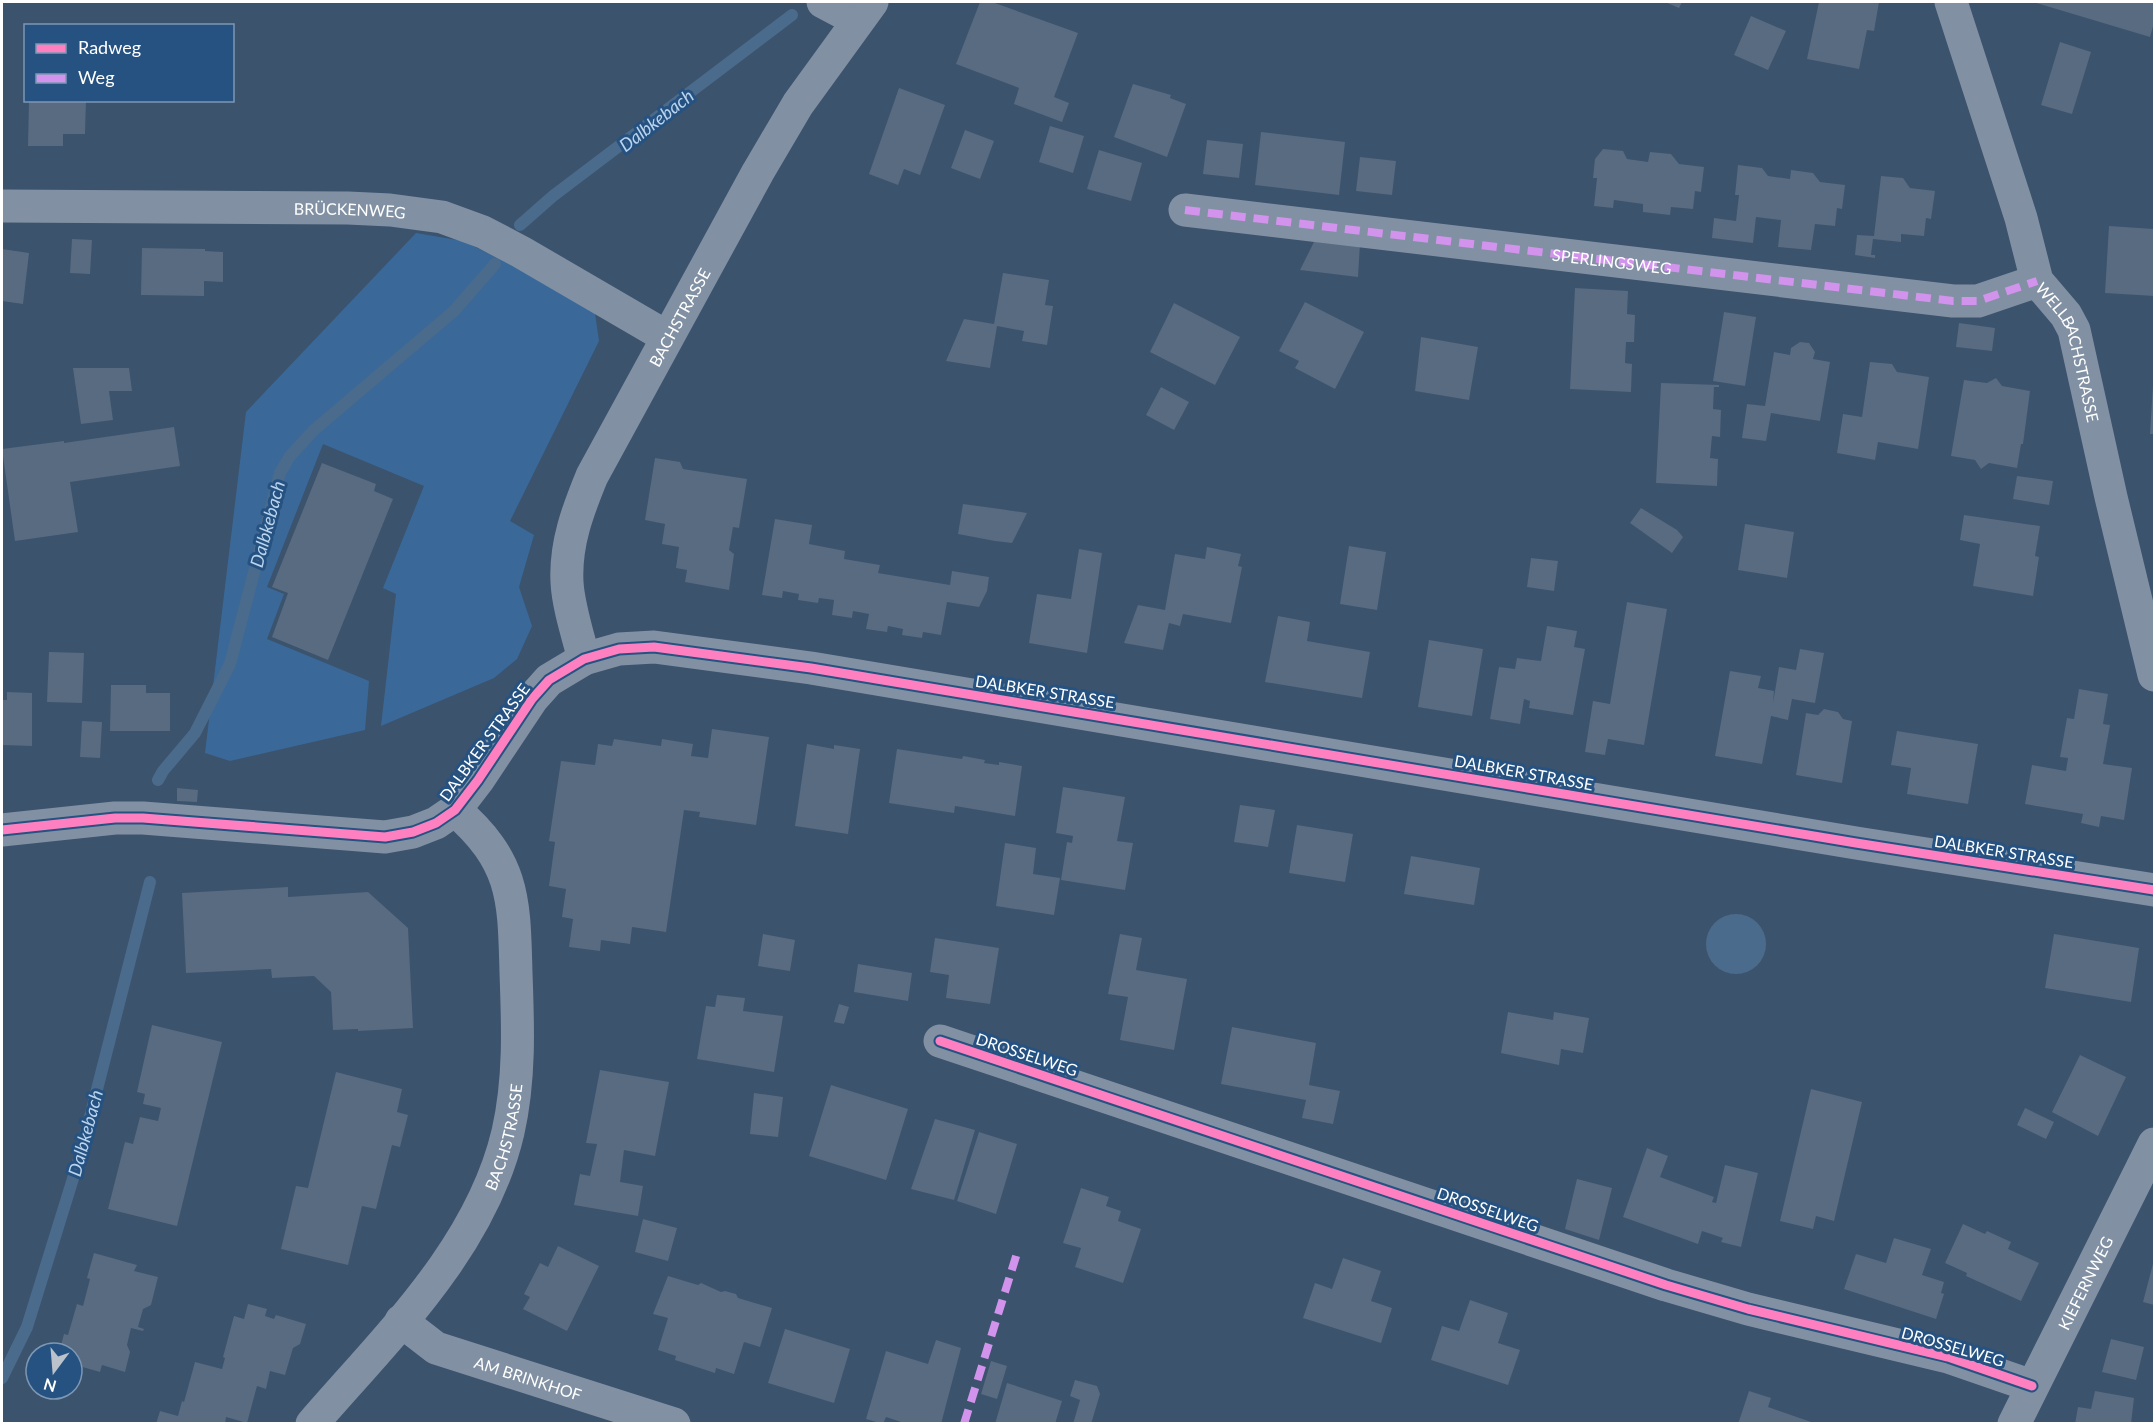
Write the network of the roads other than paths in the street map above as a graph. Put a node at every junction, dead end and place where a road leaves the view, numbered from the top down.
1 (823, 2) edge
2 (1951, 2) edge
3 (865, 11) edge
4 (2, 206) edge
5 (1185, 210) dead end
6 (2037, 280) junction
7 (667, 337) junction
8 (584, 659) junction
9 (2154, 675) edge
10 (455, 810) junction
11 (2, 830) edge
12 (2154, 890) edge
13 (940, 1041) dead end
14 (2154, 1144) edge
15 (401, 1321) junction
16 (2032, 1386) junction
17 (667, 1422) edge
18 (312, 1424) edge
19 (2014, 1424) edge

1 - 3 street
2 - 6 street, WELLBACHSTRASSE
3 - 7 street, BACHSTRASSE
4 - 7 street, BRÜCKENWEG
5 - 6 street, SPERLINGSWEG
6 - 9 street, WELLBACHSTRASSE
7 - 8 street, BACHSTRASSE
8 - 10 street, DALBKER STRASSE
8 - 12 street, DALBKER STRASSE
10 - 11 street, DALBKER STRASSE
10 - 15 street, BACHSTRASSE
13 - 16 street, DROSSELWEG
14 - 16 street, KIEFERNWEG
15 - 17 street, AM BRINKHOF
15 - 18 street, BACHSTRASSE
16 - 19 street, KIEFERNWEG

